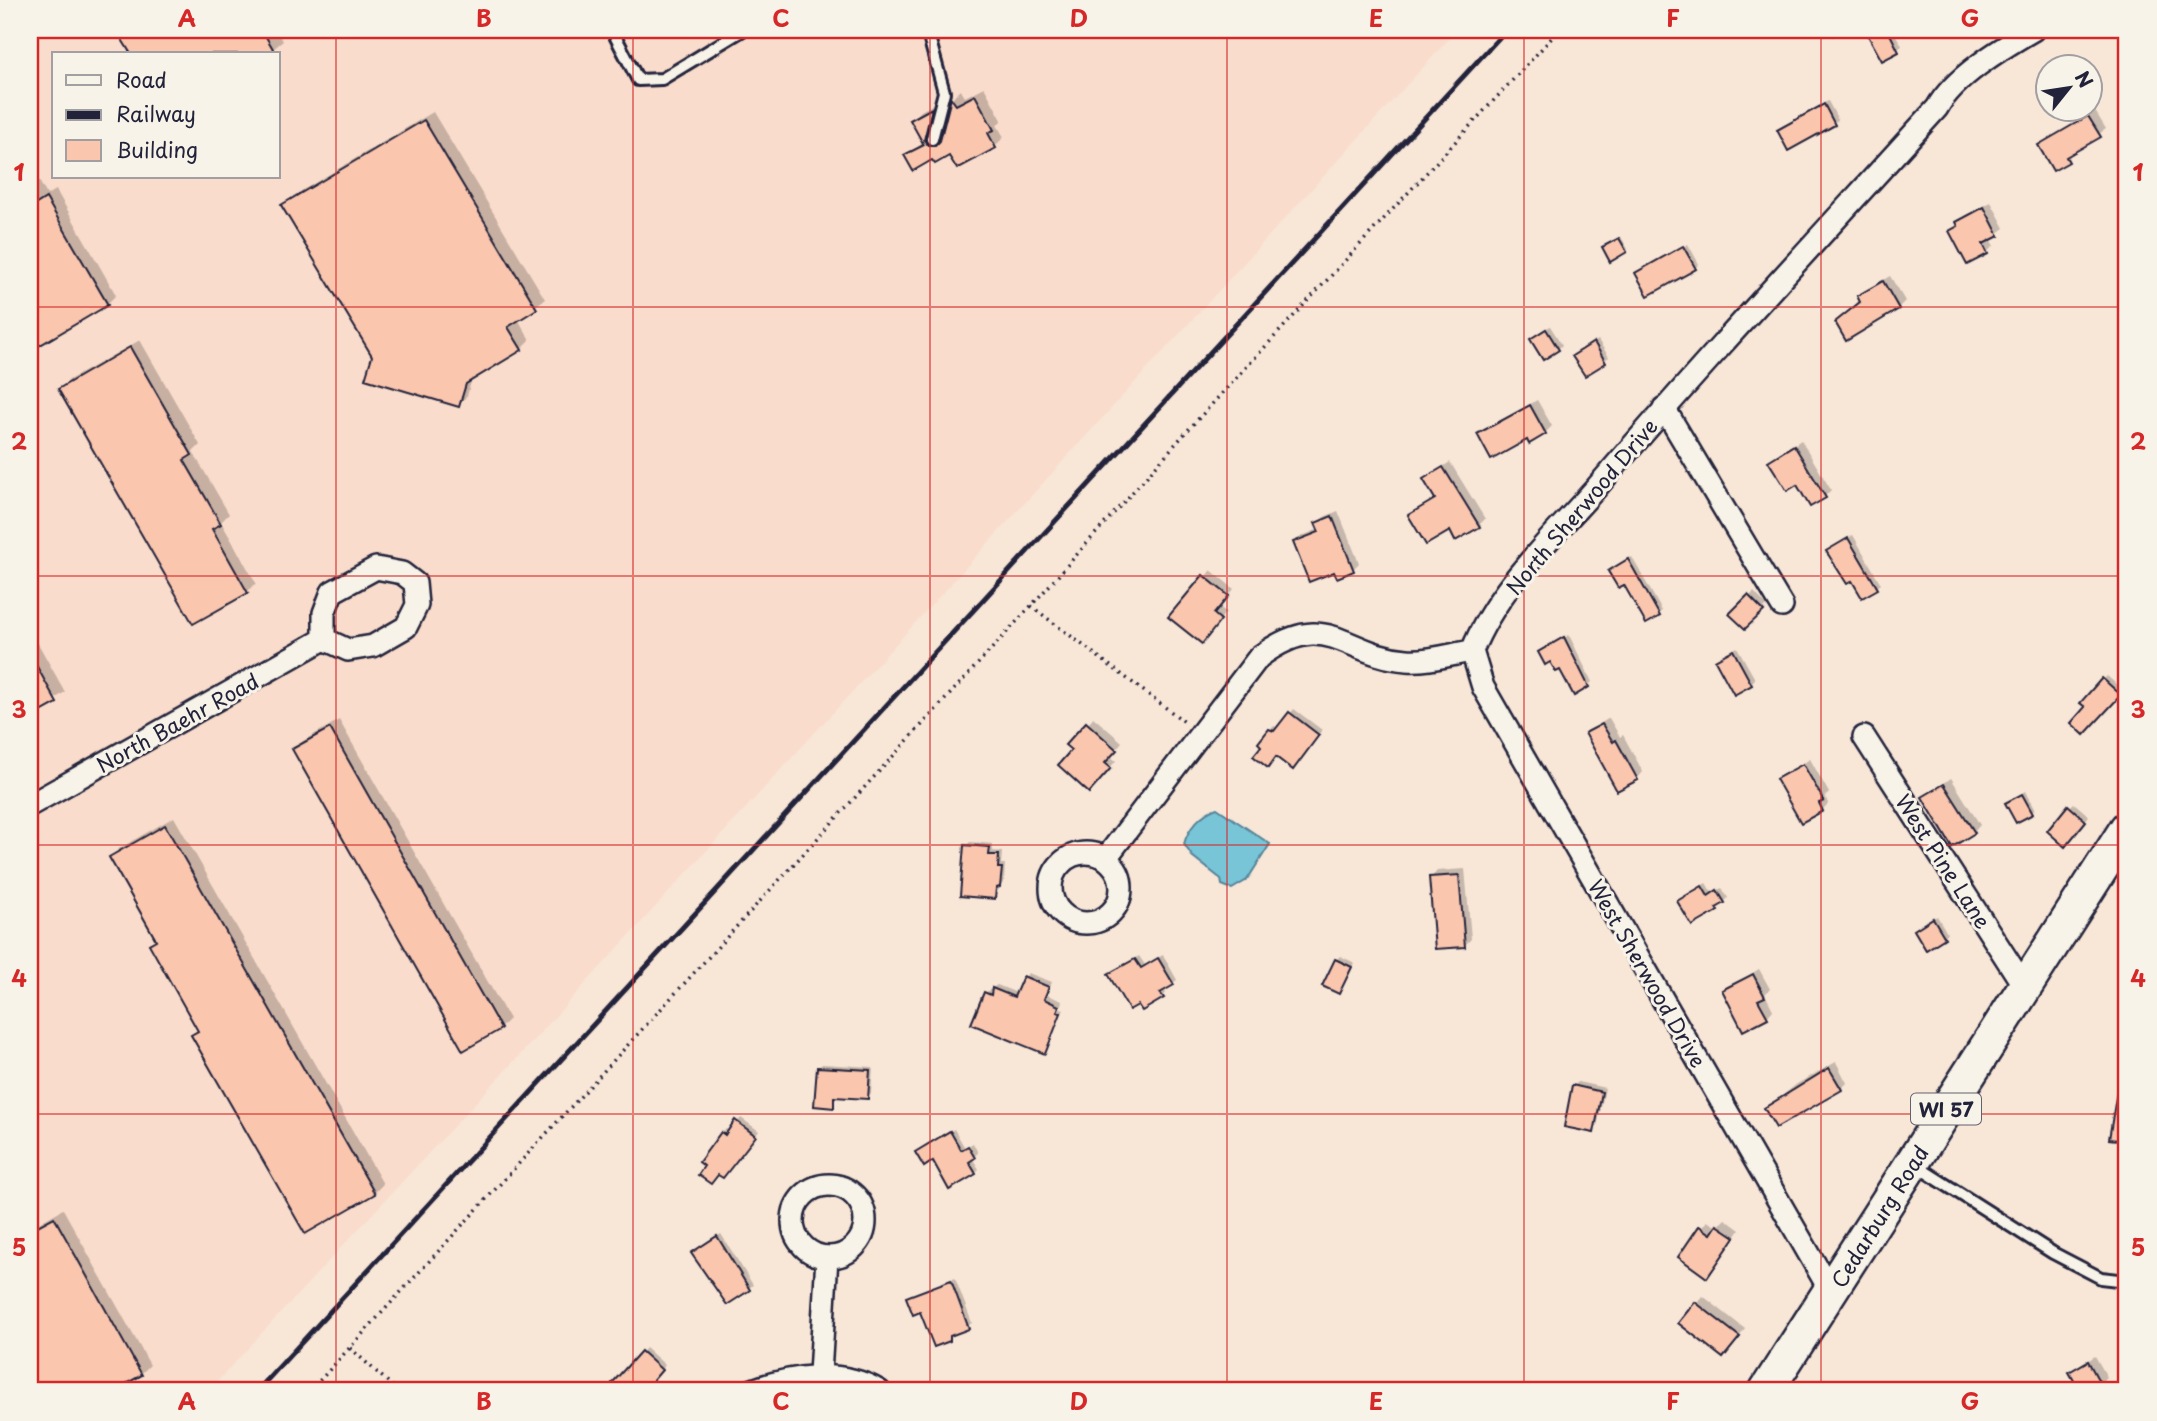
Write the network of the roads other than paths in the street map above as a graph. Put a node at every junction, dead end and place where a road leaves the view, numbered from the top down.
1 (612, 30) edge
2 (743, 30) edge
3 (927, 30) edge
4 (2033, 30) edge
5 (932, 139) dead end
6 (1664, 408) junction
7 (1782, 606) dead end
8 (324, 639) junction
9 (1472, 651) junction
10 (1864, 737) dead end
11 (30, 805) edge
12 (2127, 828) edge
13 (1106, 858) dead end
14 (2024, 986) junction
15 (1912, 1163) junction
16 (827, 1257) dead end
17 (2127, 1280) edge
18 (1831, 1292) junction
19 (820, 1374) junction
20 (750, 1391) edge
21 (878, 1391) edge
22 (1766, 1391) edge

1 - 2 lane
3 - 5 lane
4 - 6 street, North Sherwood Drive
6 - 7 street
6 - 9 street, North Sherwood Drive
8 - 8 street
8 - 11 street, North Baehr Road
9 - 13 street
9 - 18 street, West Sherwood Drive
10 - 14 street, West Pine Lane
12 - 14 main road, Cedarburg Road / WI 57
14 - 15 main road, Cedarburg Road / WI 57
15 - 17 lane
15 - 18 main road, Cedarburg Road / WI 57
16 - 19 street
18 - 22 main road, Cedarburg Road / WI 57
19 - 20 street
19 - 21 street

